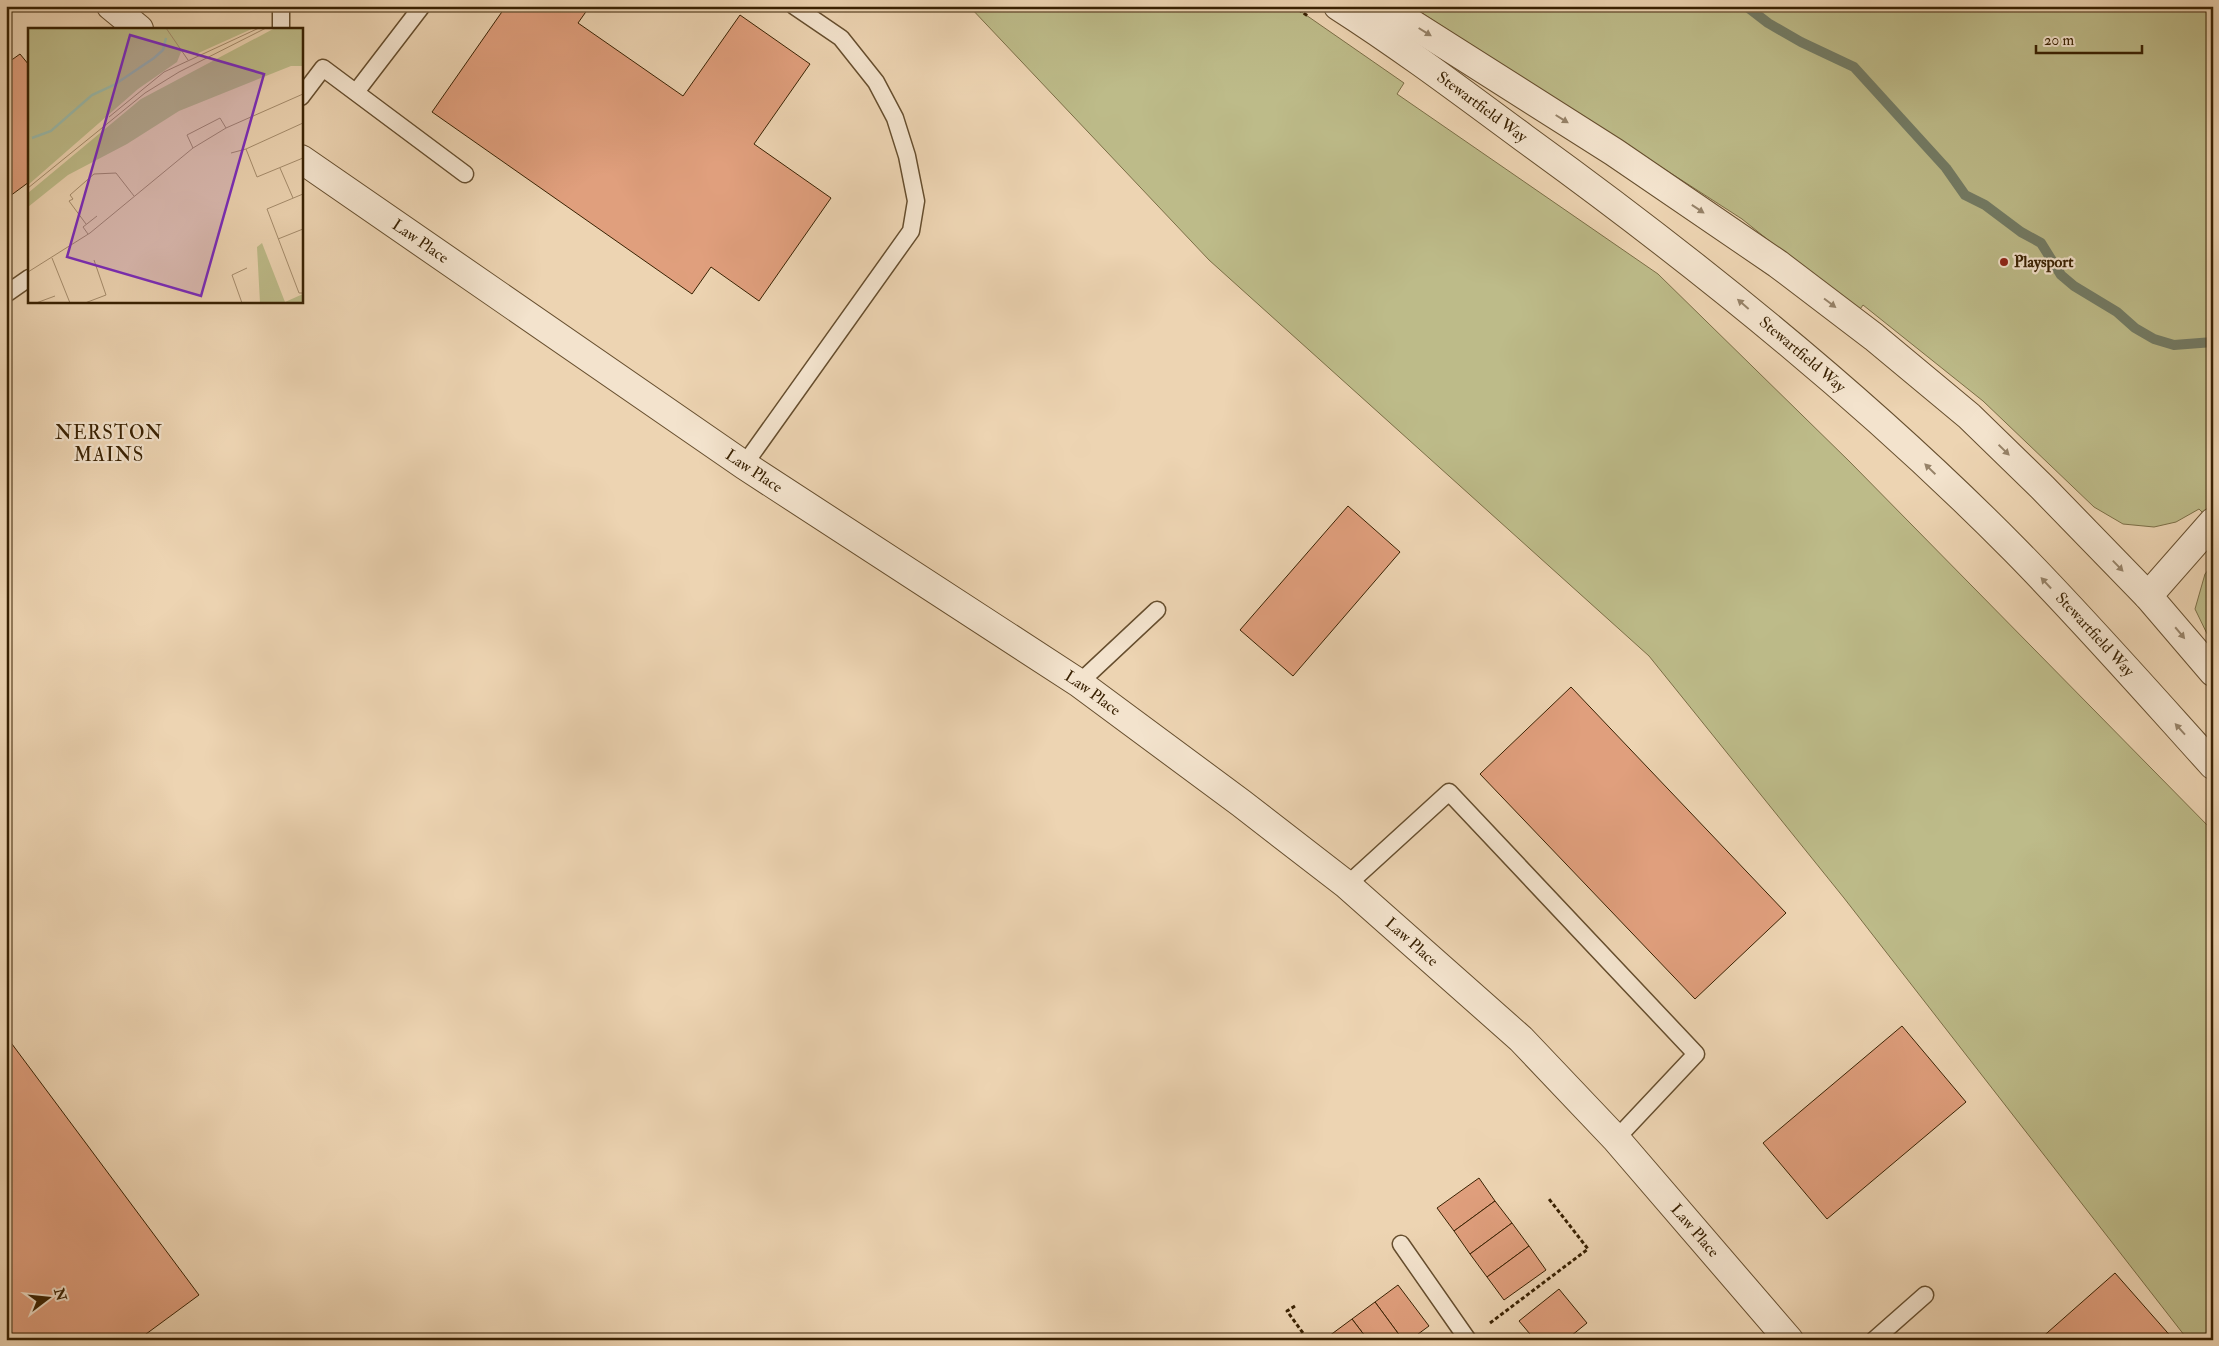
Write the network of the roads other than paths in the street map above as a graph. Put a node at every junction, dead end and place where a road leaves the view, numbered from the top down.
1 (111, 6) edge
2 (281, 6) edge
3 (422, 6) edge
4 (794, 6) edge
5 (1338, 6) edge
6 (1384, 6) edge
7 (138, 28) edge
8 (281, 28) edge
9 (356, 92) junction
10 (302, 96) edge
11 (302, 160) edge
12 (465, 174) dead end
13 (28, 279) edge
14 (6, 294) edge
15 (744, 465) junction
16 (2213, 522) edge
17 (2148, 596) junction
18 (1157, 610) dead end
19 (2213, 672) edge
20 (1079, 683) junction
21 (2213, 765) edge
22 (1347, 885) junction
23 (1616, 1138) junction
24 (1401, 1244) dead end
25 (1925, 1295) dead end
26 (1468, 1339) edge
27 (1789, 1340) edge
28 (1874, 1340) edge

1 - 7 street
2 - 8 lane
3 - 9 lane
4 - 15 lane
21 -> 5 street, Stewartfield Way
6 -> 17 street, Stewartfield Way
9 - 10 lane
9 - 12 lane
11 - 15 street, Law Place
13 - 14 lane
15 - 20 street, Law Place
16 - 17 street
17 -> 19 street, Stewartfield Way
18 - 20 lane
20 - 22 street, Law Place
22 - 23 street, Law Place
22 - 23 lane
23 - 27 street, Law Place
24 - 26 lane
25 - 28 lane

